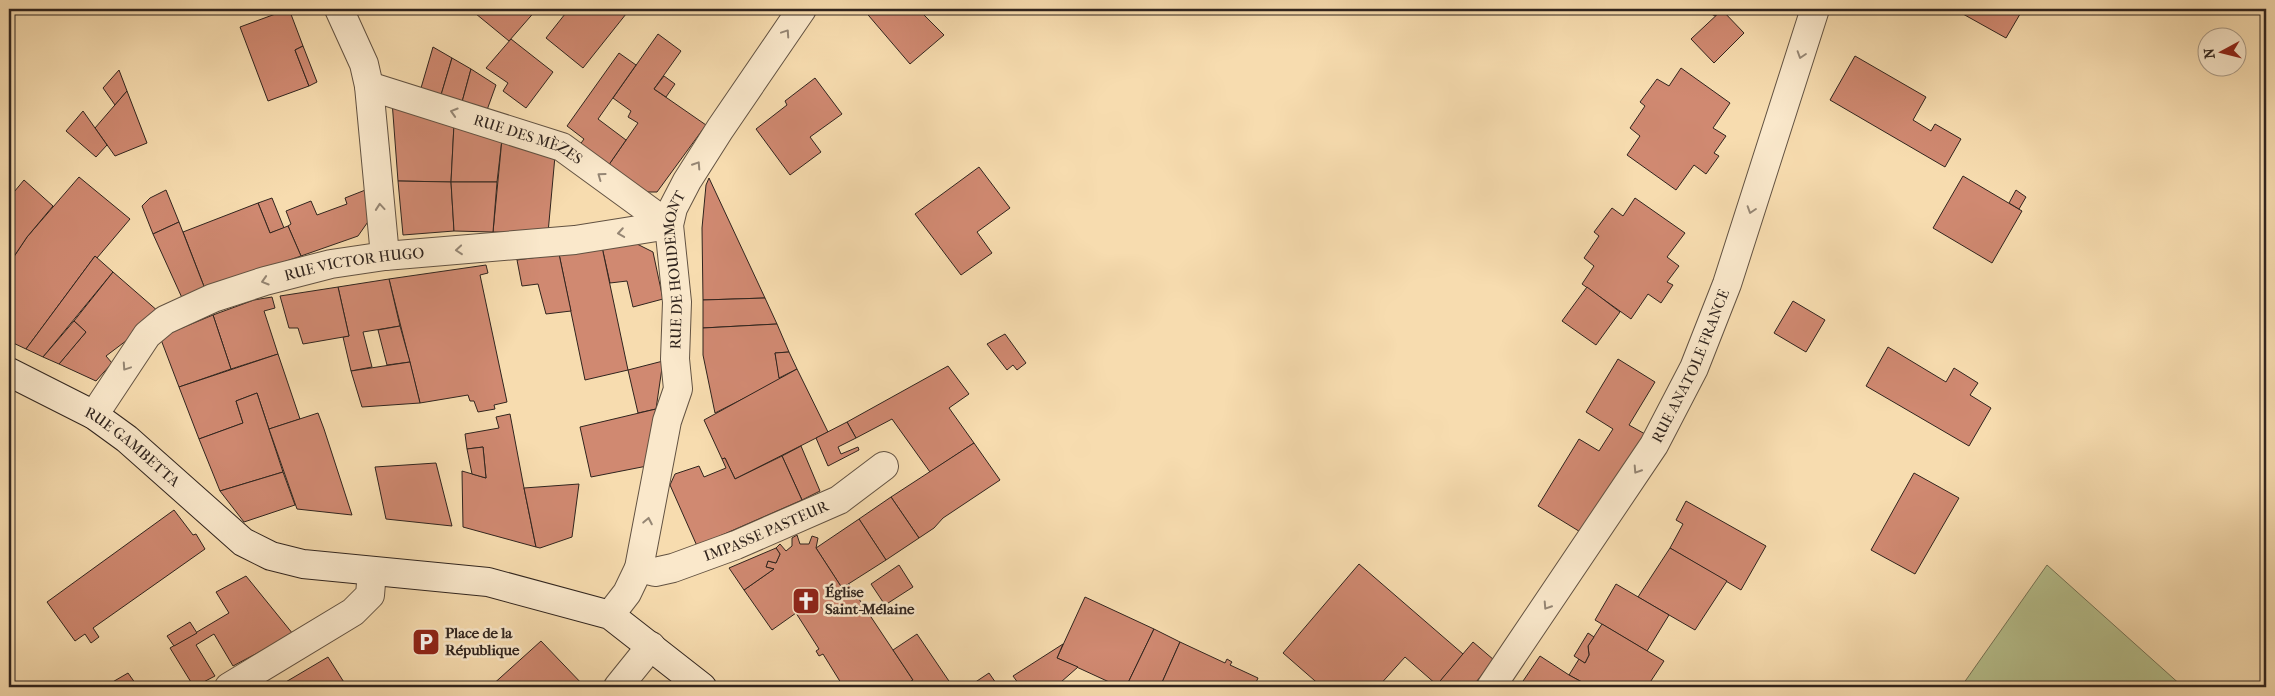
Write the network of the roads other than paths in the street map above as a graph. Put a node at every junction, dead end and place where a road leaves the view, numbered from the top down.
1 (339, 9) edge
2 (802, 9) edge
3 (1815, 9) edge
4 (369, 86) junction
5 (669, 225) junction
6 (385, 256) junction
7 (9, 372) edge
8 (94, 416) junction
9 (884, 466) dead end
10 (639, 568) junction
11 (372, 571) junction
12 (610, 615) junction
13 (651, 646) junction
14 (229, 687) edge
15 (618, 687) edge
16 (702, 687) edge
17 (1491, 687) edge

1 - 4 street
5 -> 2 street, RUE DE HOUDEMONT
3 -> 17 street, RUE ANATOLE FRANCE
5 -> 4 street, RUE DES MÈZES
6 -> 4 street
5 -> 6 street, RUE VICTOR HUGO
10 -> 5 street, RUE DE HOUDEMONT
6 -> 8 street, RUE VICTOR HUGO
7 - 8 street, RUE GAMBETTA
8 - 11 street, RUE GAMBETTA
9 - 10 street, IMPASSE PASTEUR
10 - 12 street, RUE DE HOUDEMONT
11 - 12 street
11 - 14 street
12 - 13 street
13 - 15 street
13 - 16 street

